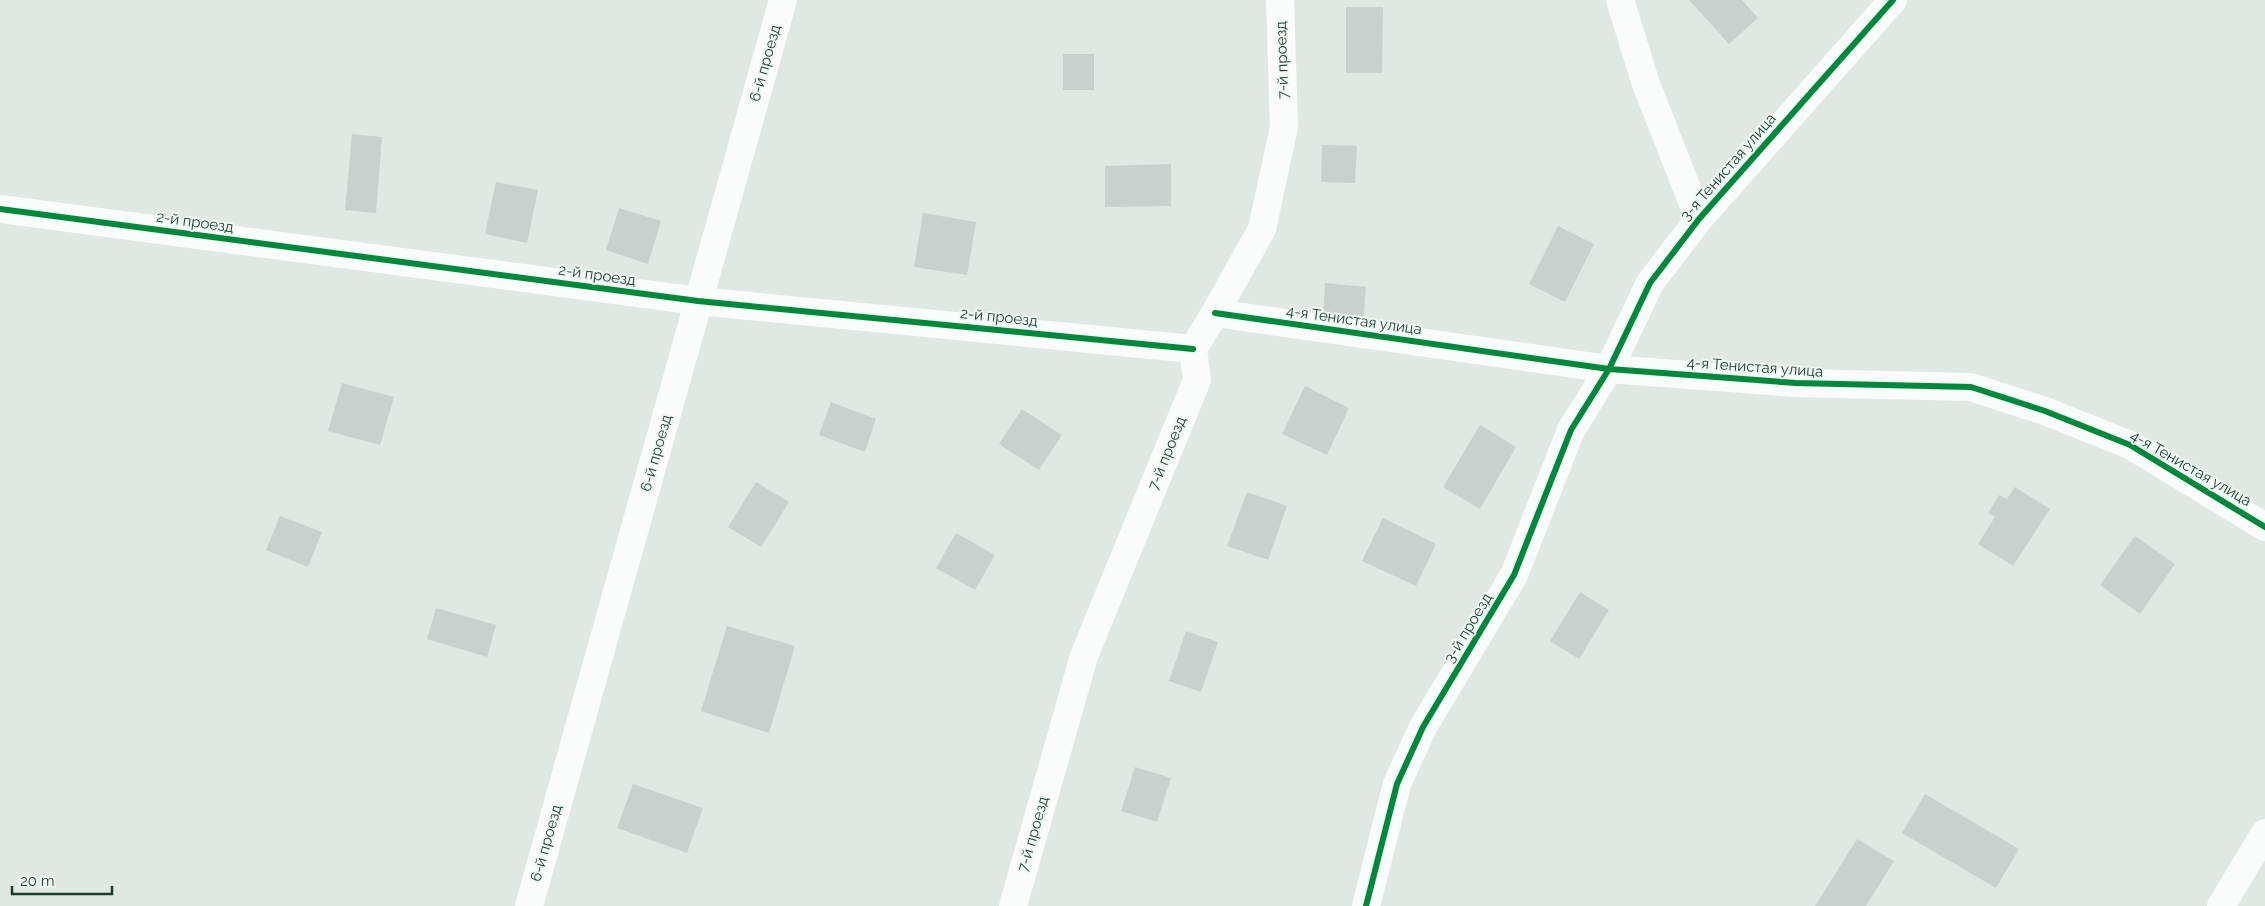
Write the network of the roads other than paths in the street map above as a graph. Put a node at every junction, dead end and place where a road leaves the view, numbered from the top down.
1 (783, 0) edge
2 (1280, 0) edge
3 (1620, 0) edge
4 (1893, 0) edge
5 (0, 208) edge
6 (1699, 219) junction
7 (698, 301) junction
8 (1216, 313) junction
9 (1193, 349) junction
10 (1609, 369) junction
11 (2265, 527) edge
12 (2265, 833) edge
13 (529, 906) edge
14 (1013, 906) edge
15 (1366, 906) edge
16 (2221, 906) edge

1 - 7 street, 6-й проезд
2 - 8 street, 7-й проезд
3 - 6 street
4 - 6 street, 3-я Тенистая улица
5 - 7 street, 2-й проезд
6 - 10 street, 3-я Тенистая улица
7 - 9 street, 2-й проезд
7 - 13 street, 6-й проезд
8 - 9 street, 7-й проезд
8 - 10 street, 4-я Тенистая улица
9 - 14 street, 7-й проезд
10 - 11 street, 4-я Тенистая улица
10 - 15 street, 3-й проезд
12 - 16 street

